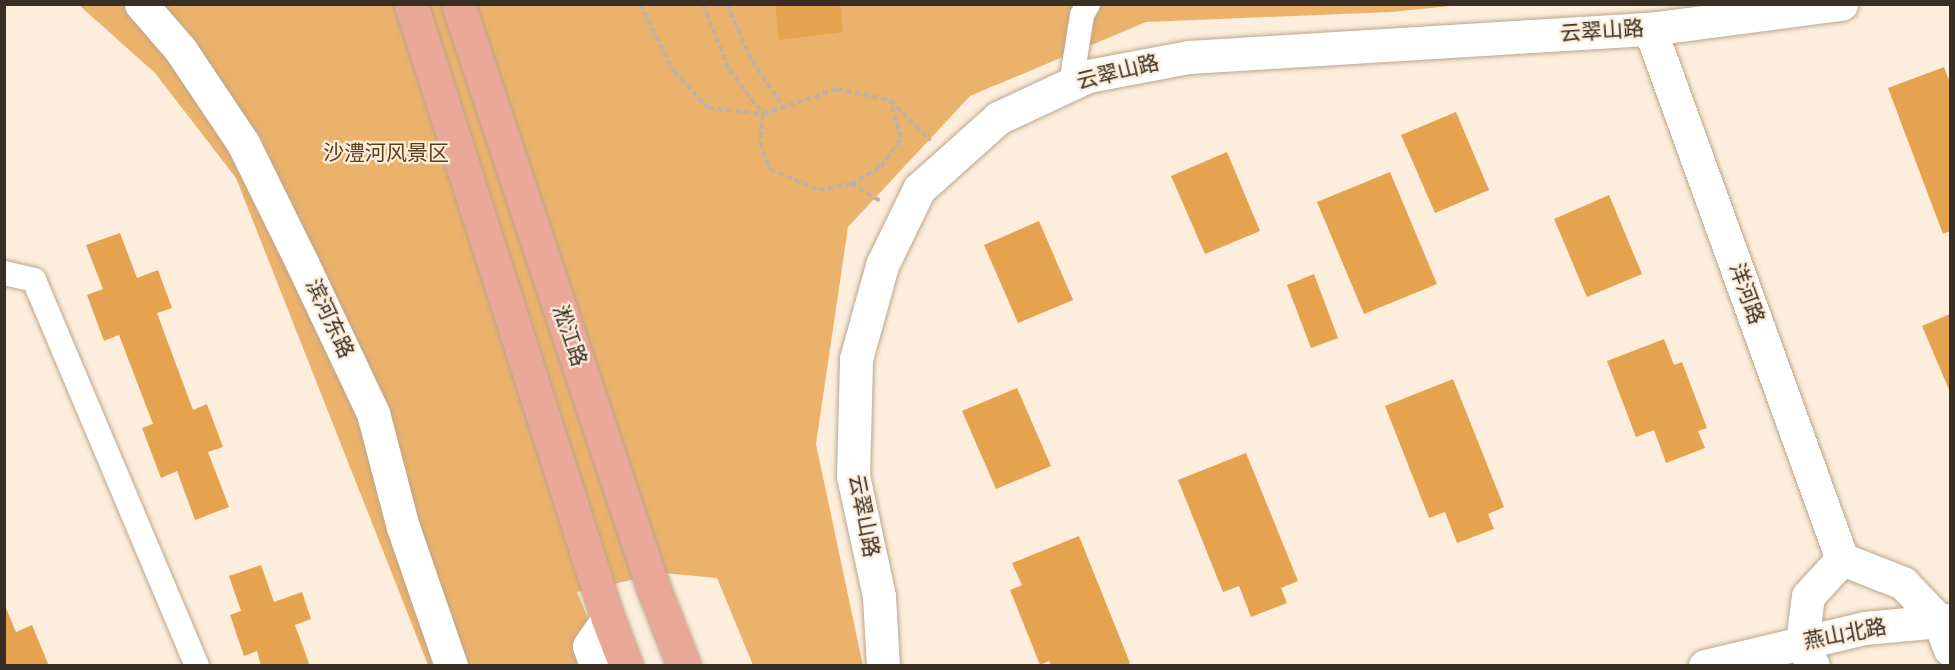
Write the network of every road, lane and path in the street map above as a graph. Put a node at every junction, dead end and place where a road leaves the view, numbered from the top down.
1 (141, 4) edge
2 (411, 4) edge
3 (458, 4) edge
4 (640, 4) edge
5 (703, 4) edge
6 (727, 4) edge
7 (1088, 4) edge
8 (1841, 4) edge
9 (1650, 29) junction
10 (1071, 84) junction
11 (890, 100) junction
12 (784, 107) junction
13 (763, 114) junction
14 (951, 161) junction
15 (851, 184) junction
16 (906, 217) junction
17 (4, 273) edge
18 (1842, 559) junction
19 (608, 619) junction
20 (1947, 630) edge
21 (1808, 654) edge
22 (197, 666) edge
23 (451, 666) edge
24 (596, 666) edge
25 (626, 666) edge
26 (684, 666) edge
27 (883, 666) edge
28 (1705, 666) edge

1 - 23 street, 滨河东路
2 - 19 main road
3 - 26 main road, 淞江路
4 - 13 path
5 - 13 path
6 - 12 path
7 - 10 street
8 - 9 street, 云翠山路
9 - 10 street, 云翠山路
9 - 18 street, 洋河路
10 - 14 street, 云翠山路
11 - 12 path
11 - 14 path
11 - 15 path
12 - 13 path
13 - 15 path
14 - 16 street, 云翠山路
15 - 16 path
16 - 27 street, 云翠山路
17 - 22 street
18 - 20 street
18 - 21 street
19 - 24 street
19 - 25 main road
20 - 21 street, 燕山北路
21 - 28 street, 燕山北路

